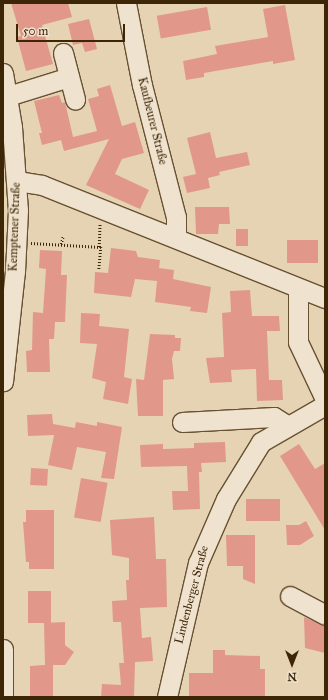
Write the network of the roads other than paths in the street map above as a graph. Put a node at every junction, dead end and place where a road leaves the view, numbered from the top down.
1 (126, 3) edge
2 (63, 53) dead end
3 (3, 73) edge
4 (69, 77) junction
5 (8, 96) junction
6 (75, 99) dead end
7 (8, 129) edge
8 (17, 181) junction
9 (176, 238) junction
10 (298, 289) junction
11 (325, 298) edge
12 (3, 381) edge
13 (325, 399) edge
14 (325, 405) edge
15 (182, 422) dead end
16 (287, 425) junction
17 (290, 596) dead end
18 (325, 615) edge
19 (3, 649) edge
20 (3, 697) edge
21 (167, 697) edge

1 - 9 street, Kaufbeurer Straße
2 - 4 street
3 - 5 street, Kemptener Straße
4 - 5 street
4 - 6 street
5 - 7 street, Kemptener Straße
7 - 8 street, Kemptener Straße
8 - 9 street
8 - 12 street, Kemptener Straße
9 - 10 street
10 - 11 street
10 - 13 street
14 - 16 street, Lindenberger Straße
15 - 16 street
16 - 21 street, Lindenberger Straße
17 - 18 street
19 - 20 street

